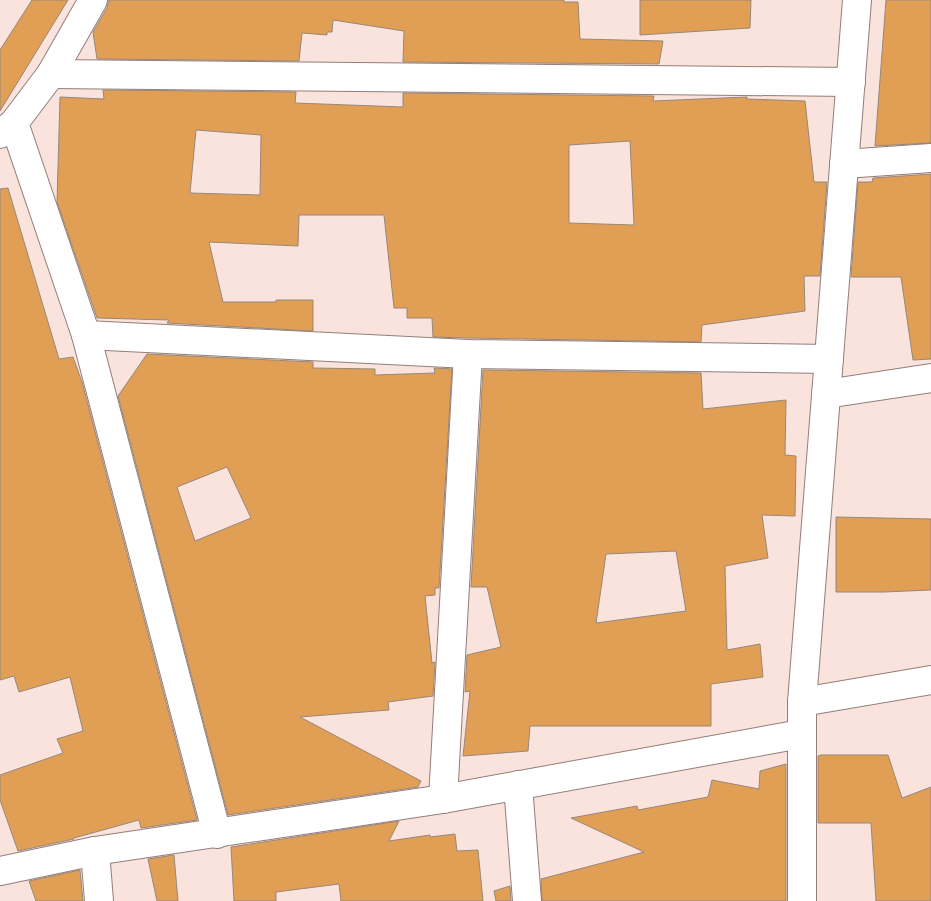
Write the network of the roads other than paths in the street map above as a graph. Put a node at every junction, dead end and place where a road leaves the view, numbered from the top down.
1 (93, 0) edge
2 (857, 0) edge
3 (51, 74) junction
4 (850, 82) junction
5 (7, 129) edge
6 (931, 158) edge
7 (844, 164) junction
8 (86, 335) junction
9 (468, 354) junction
10 (829, 359) junction
11 (931, 378) edge
12 (826, 394) junction
13 (931, 680) edge
14 (802, 702) junction
15 (801, 734) junction
16 (518, 785) junction
17 (443, 799) junction
18 (217, 834) junction
19 (95, 851) junction
20 (1, 869) edge
21 (99, 901) edge
22 (527, 901) edge
23 (802, 901) edge

1 - 3 street
2 - 4 street
3 - 4 street
3 - 5 street
4 - 7 street
5 - 8 street
6 - 7 street
7 - 10 street
8 - 9 street
8 - 18 street
9 - 10 street
9 - 17 street
10 - 12 street
11 - 12 street
12 - 14 street
13 - 14 street
14 - 15 street
15 - 16 street
15 - 23 street
16 - 17 street
16 - 22 street
17 - 18 street
18 - 19 street
19 - 20 street
19 - 21 street

